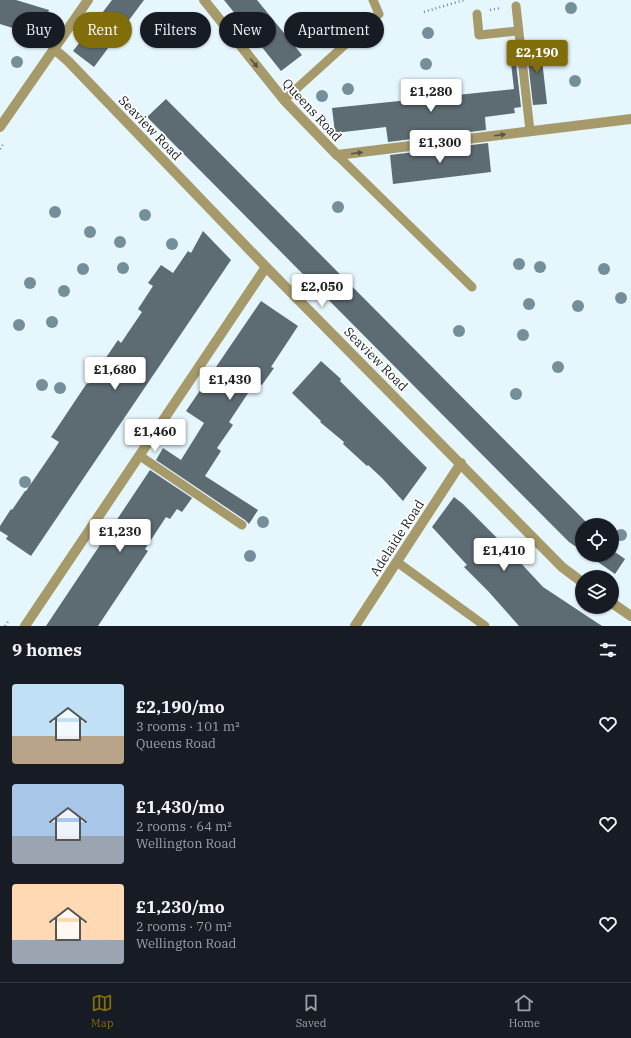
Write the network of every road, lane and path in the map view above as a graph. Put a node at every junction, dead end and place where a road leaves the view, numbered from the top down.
1 (87, 0) edge
2 (204, 0) edge
3 (373, 0) edge
4 (464, 0) edge
5 (516, 6) dead end
6 (424, 12) dead end
7 (477, 14) dead end
8 (518, 31) junction
9 (53, 49) junction
10 (284, 100) junction
11 (631, 119) edge
12 (0, 127) edge
13 (530, 131) junction
14 (4, 143) dead end
15 (0, 149) edge
16 (337, 155) junction
17 (266, 268) junction
18 (472, 287) dead end
19 (140, 456) junction
20 (461, 463) junction
21 (242, 525) dead end
22 (397, 562) junction
23 (575, 577) edge
24 (619, 608) edge
25 (631, 616) edge
26 (9, 620) dead end
27 (5, 626) edge
28 (25, 626) edge
29 (355, 626) edge
30 (485, 626) edge

1 - 9 street
2 -> 10 street, Queens Road
3 - 10 lane
4 - 6 path
5 - 8 lane
7 - 8 lane
8 - 13 lane
9 - 12 street
9 - 17 street, Seaview Road
10 - 16 street, Queens Road
11 - 13 street, Queens Road
16 -> 13 street, Queens Road
14 - 15 path
16 - 18 lane
17 - 19 street
17 - 20 street, Seaview Road
19 - 21 lane
19 - 28 street
20 - 22 street, Adelaide Road
20 - 23 street, Seaview Road
22 - 29 street, Adelaide Road
22 - 30 lane
24 - 25 street
26 - 27 path

